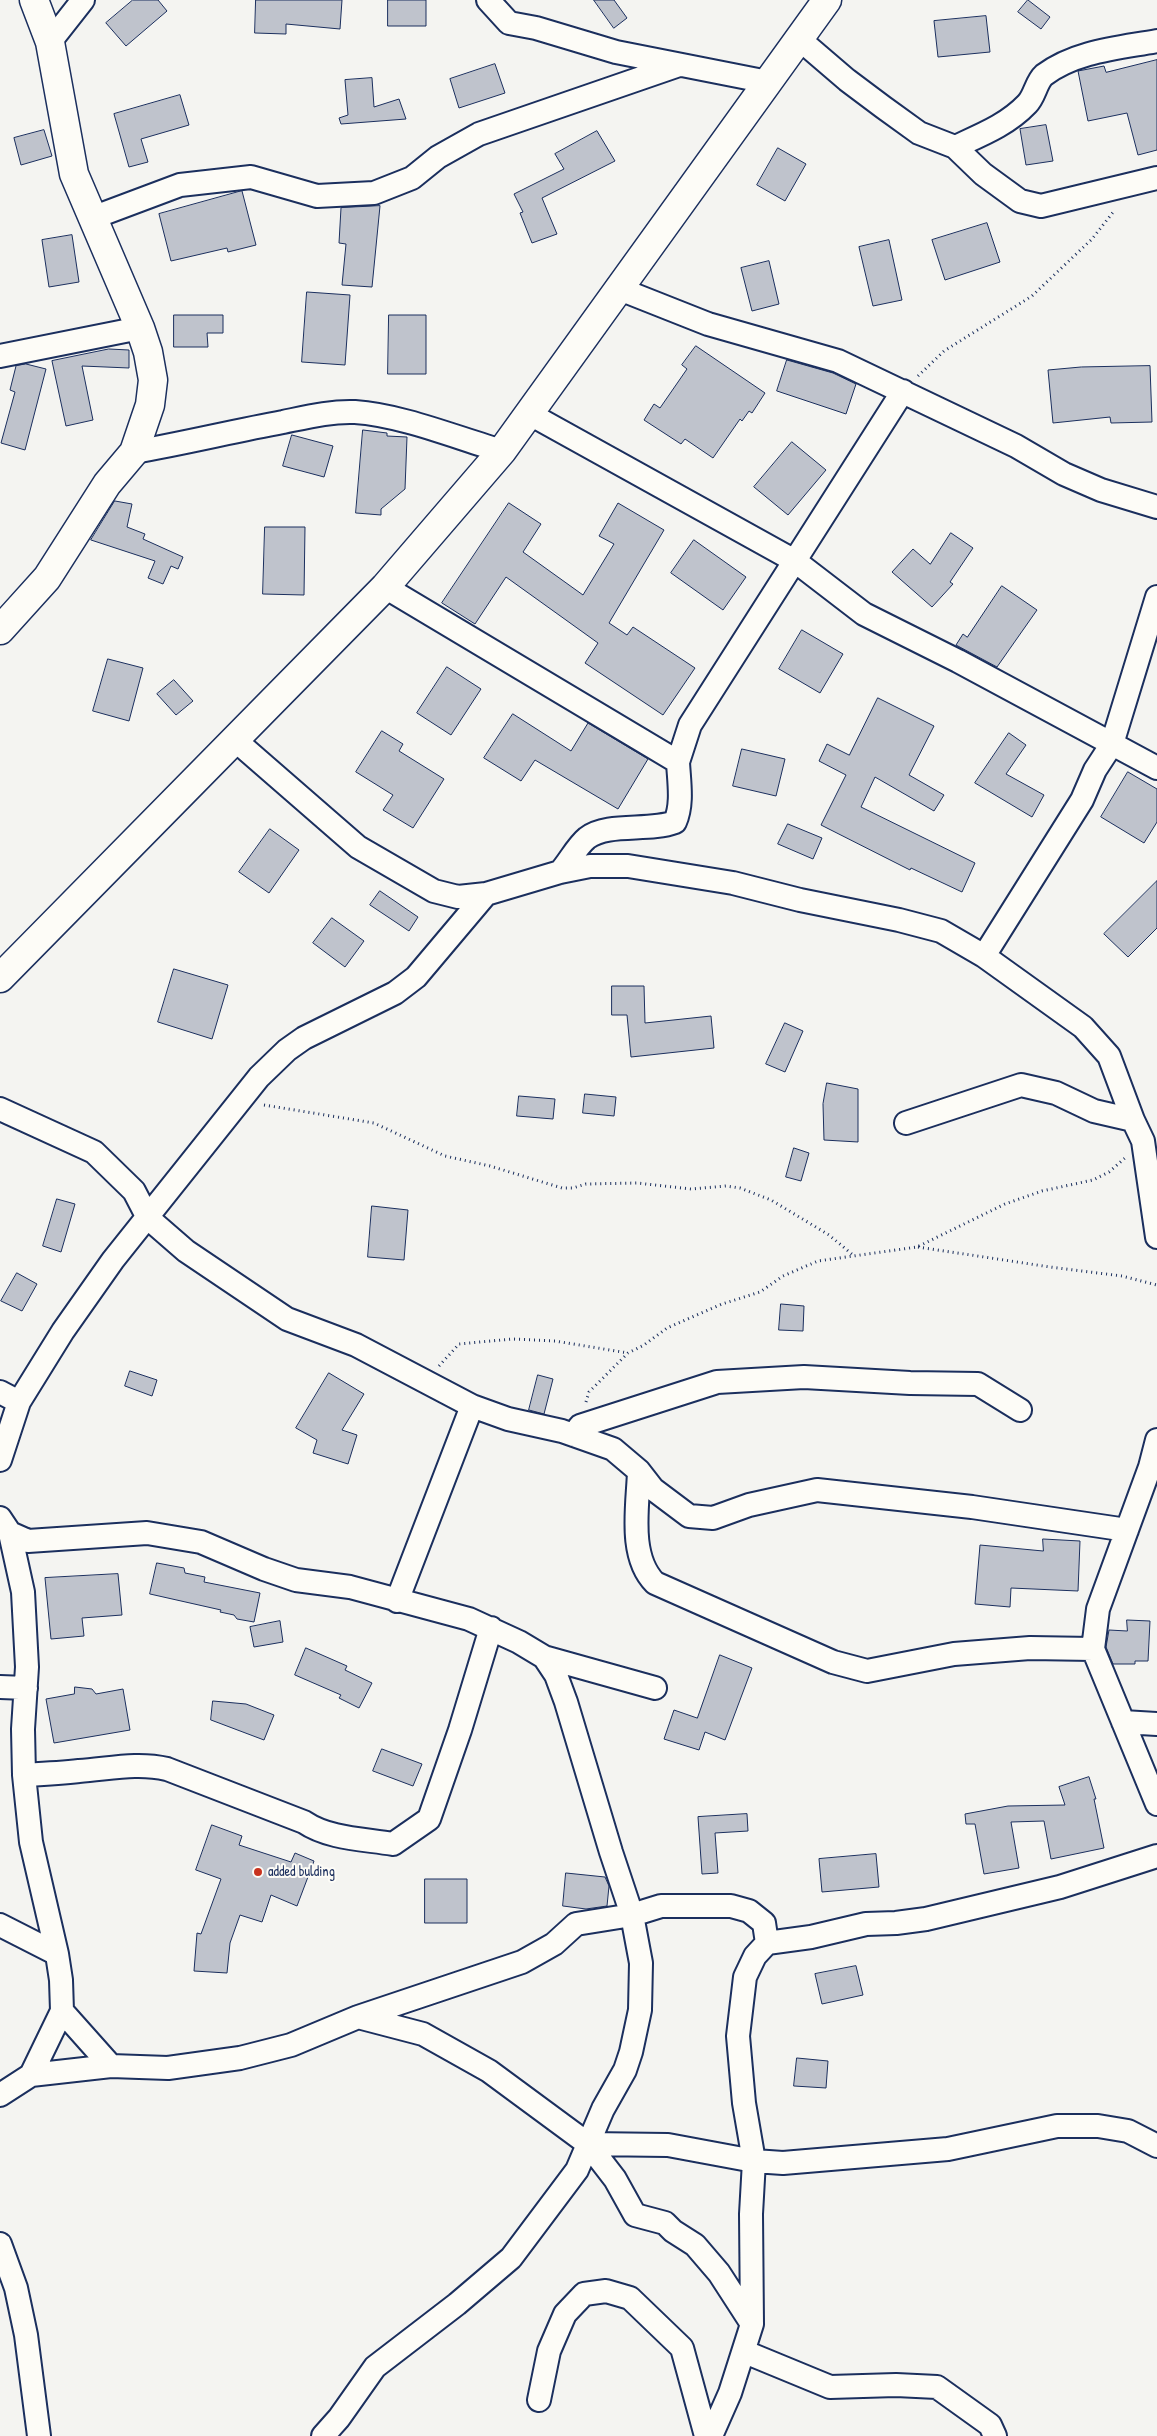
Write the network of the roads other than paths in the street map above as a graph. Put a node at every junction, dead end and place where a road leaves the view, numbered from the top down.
1 (34, 0) edge
2 (83, 0) edge
3 (488, 0) edge
4 (827, 0) edge
5 (798, 38) junction
6 (1157, 41) edge
7 (50, 42) junction
8 (679, 65) junction
9 (768, 82) junction
10 (955, 147) junction
11 (1157, 178) edge
12 (92, 218) junction
13 (618, 288) junction
14 (140, 328) junction
15 (0, 356) edge
16 (903, 391) junction
17 (528, 413) junction
18 (502, 451) junction
19 (134, 452) junction
20 (1157, 507) edge
21 (794, 561) junction
22 (385, 587) junction
23 (1157, 597) edge
24 (0, 630) edge
25 (235, 740) junction
26 (1112, 744) junction
27 (678, 762) junction
28 (1157, 768) edge
29 (560, 872) junction
30 (486, 894) junction
31 (984, 956) junction
32 (0, 978) edge
33 (0, 1109) edge
34 (1133, 1120) junction
35 (906, 1122) dead end
36 (1148, 1141) edge
37 (148, 1218) junction
38 (1157, 1237) edge
39 (10, 1397) edge
40 (472, 1406) junction
41 (1020, 1410) dead end
42 (577, 1431) junction
43 (1157, 1440) edge
44 (0, 1460) edge
45 (639, 1471) junction
46 (5, 1525) edge
47 (1126, 1530) junction
48 (397, 1601) junction
49 (491, 1628) junction
50 (1093, 1649) junction
51 (544, 1657) junction
52 (0, 1686) edge
53 (26, 1688) junction
54 (655, 1688) dead end
55 (1122, 1722) junction
56 (1157, 1724) edge
57 (24, 1775) junction
58 (1157, 1804) edge
59 (1157, 1856) edge
60 (632, 1915) junction
61 (0, 1925) edge
62 (767, 1943) junction
63 (57, 1954) junction
64 (62, 2011) junction
65 (358, 2017) junction
66 (112, 2066) junction
67 (31, 2075) junction
68 (0, 2095) edge
69 (588, 2144) junction
70 (1157, 2146) edge
71 (754, 2161) junction
72 (0, 2244) edge
73 (752, 2324) junction
74 (745, 2352) junction
75 (538, 2400) dead end
76 (39, 2436) edge
77 (323, 2436) edge
78 (706, 2436) edge
79 (711, 2436) edge
80 (995, 2436) edge

1 - 7 street
2 - 7 street
3 - 8 street
4 - 5 street
5 - 9 street
5 - 10 street
6 - 10 street
7 - 12 street
8 - 9 street
8 - 12 street
9 - 13 street
10 - 11 street
12 - 14 street
13 - 16 street
13 - 17 street
14 - 15 street
14 - 19 street
16 - 20 street
16 - 21 street
17 - 18 street
17 - 21 street
18 - 19 street
18 - 22 street
19 - 24 street
21 - 26 street
21 - 27 street
22 - 25 street
22 - 27 street
23 - 26 street
25 - 30 street
25 - 32 street
26 - 28 street
26 - 31 street
27 - 29 street
29 - 30 street
29 - 31 street
30 - 37 street
31 - 34 street
33 - 37 street
34 - 35 street
34 - 36 street
36 - 38 street
37 - 39 street
37 - 40 street
39 - 44 street
40 - 42 street
40 - 48 street
41 - 42 street
42 - 45 street
43 - 47 street
45 - 47 street
45 - 50 street
46 - 48 street
46 - 53 street
47 - 50 street
48 - 49 street
49 - 51 street
49 - 57 street
50 - 55 street
51 - 54 street
51 - 60 street
52 - 53 street
53 - 57 street
55 - 56 street
55 - 58 street
57 - 63 street
59 - 62 street
60 - 62 street
60 - 65 street
60 - 69 street
61 - 63 street
62 - 71 street
63 - 64 street
64 - 66 street
64 - 67 street
65 - 66 street
65 - 69 street
66 - 67 street
67 - 68 street
69 - 71 street
69 - 73 street
69 - 77 street
70 - 71 street
71 - 73 street
72 - 76 street
73 - 74 street
74 - 79 street
74 - 80 street
75 - 78 street

